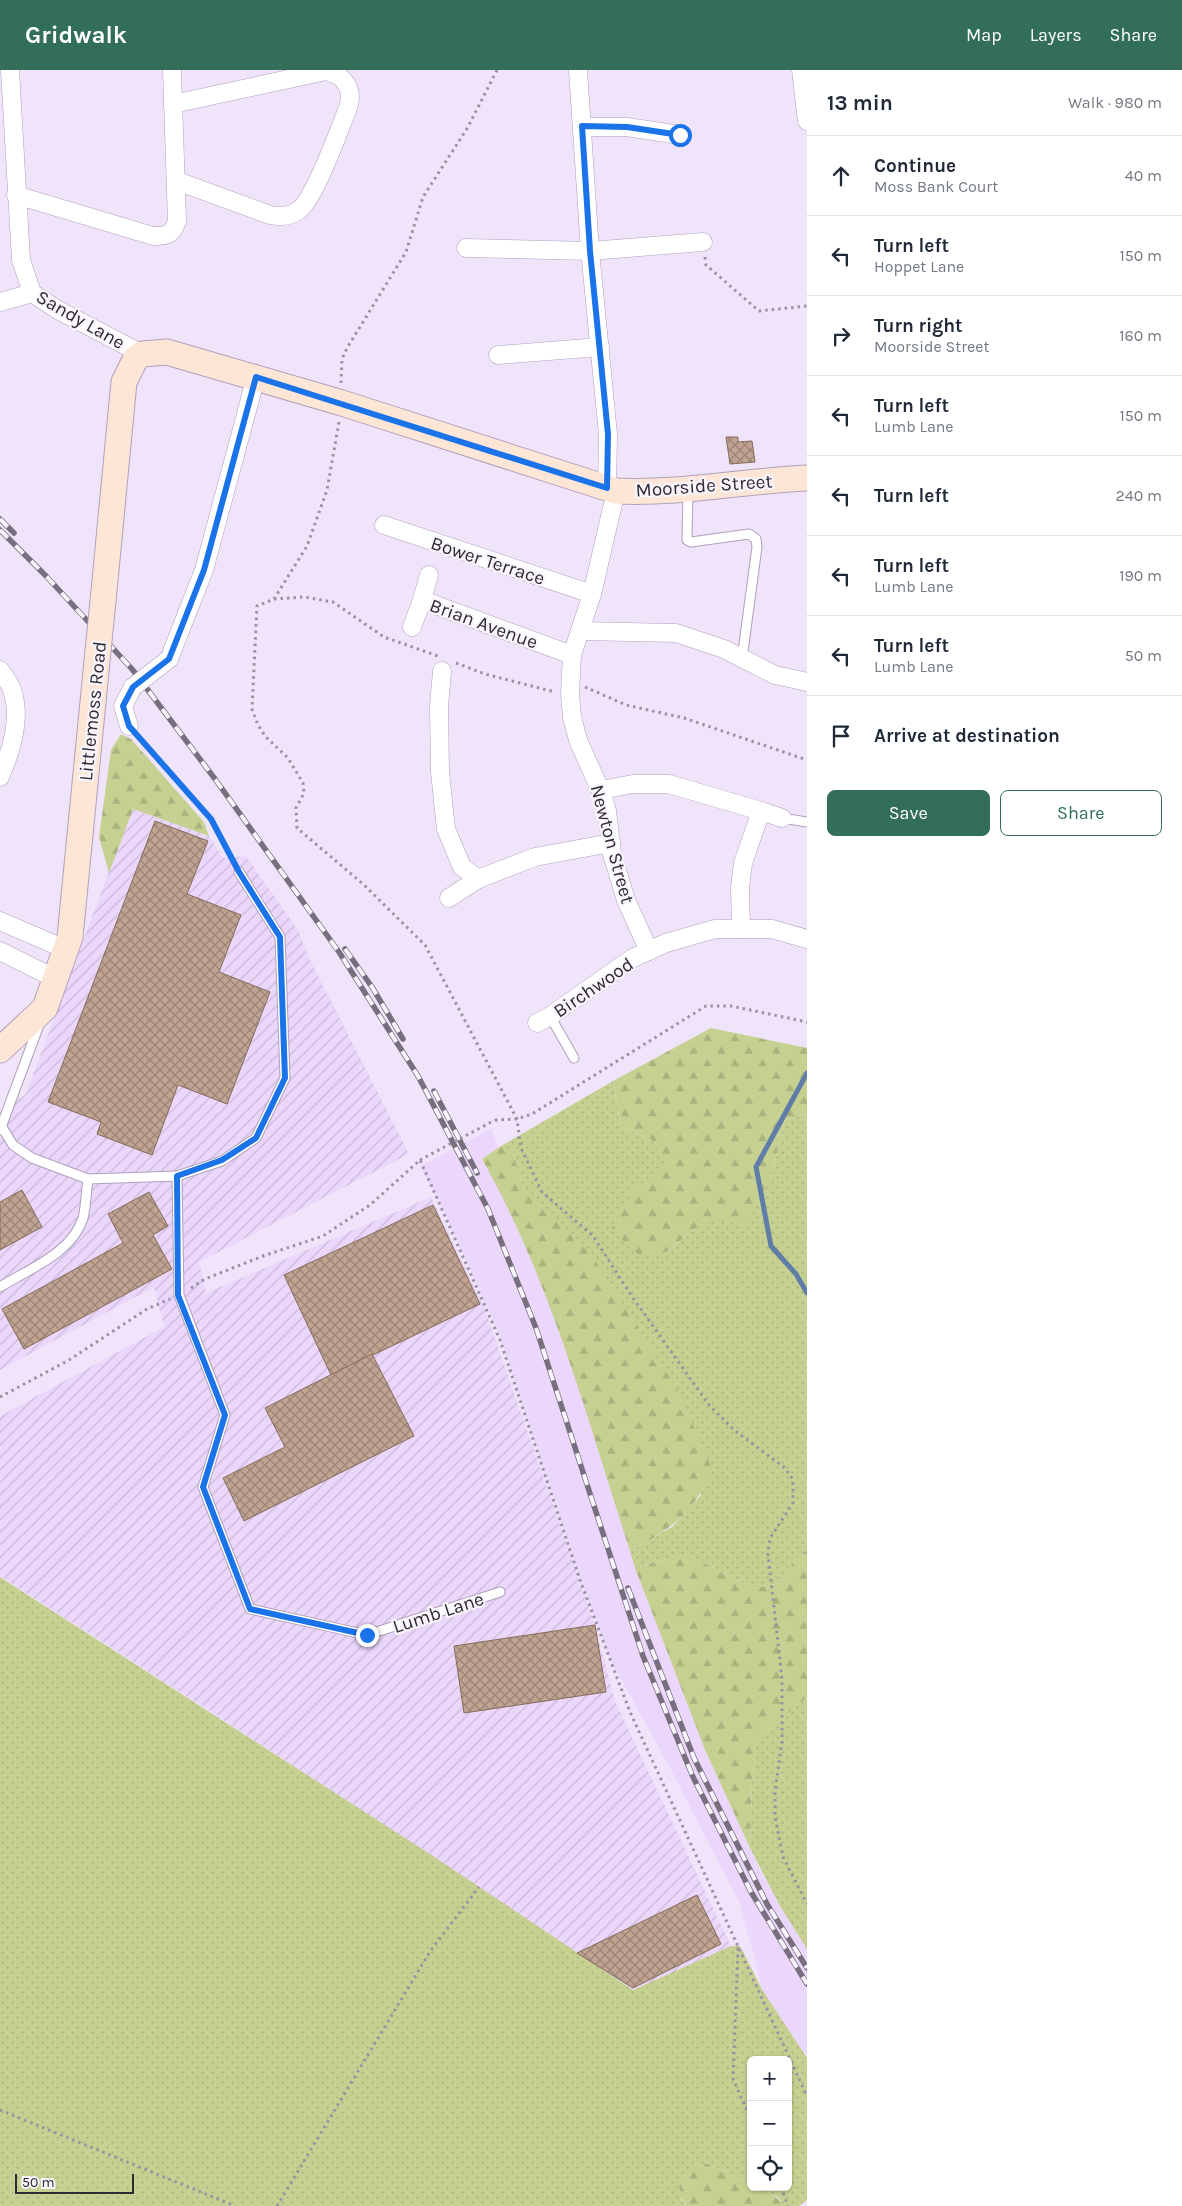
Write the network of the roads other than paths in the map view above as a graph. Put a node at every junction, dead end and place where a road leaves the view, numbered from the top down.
1 (10, 70) edge
2 (172, 70) edge
3 (578, 70) edge
4 (801, 70) edge
5 (172, 104) junction
6 (807, 120) edge
7 (582, 126) junction
8 (680, 135) dead end
9 (177, 181) junction
10 (16, 195) junction
11 (703, 242) road end
12 (466, 248) dead end
13 (590, 251) junction
14 (32, 293) junction
15 (0, 302) edge
16 (600, 348) junction
17 (142, 354) junction
18 (498, 354) dead end
19 (256, 377) junction
20 (807, 478) edge
21 (611, 489) junction
22 (688, 490) junction
23 (384, 525) dead end
24 (429, 575) dead end
25 (592, 594) junction
26 (422, 600) junction
27 (412, 627) dead end
28 (581, 631) junction
29 (572, 655) junction
30 (742, 658) junction
31 (443, 663) road end
32 (0, 670) edge
33 (807, 682) edge
34 (129, 726) road end
35 (5, 750) edge
36 (0, 777) edge
37 (601, 790) junction
38 (760, 811) junction
39 (782, 818) joint
40 (807, 822) edge
41 (611, 842) junction
42 (239, 872) road end
43 (478, 879) junction
44 (449, 898) dead end
45 (0, 920) edge
46 (740, 929) junction
47 (807, 939) edge
48 (65, 949) junction
49 (649, 950) junction
50 (0, 951) edge
51 (54, 978) junction
52 (45, 1008) junction
53 (543, 1020) joint
54 (0, 1050) edge
55 (574, 1058) dead end
56 (1, 1127) edge
57 (177, 1176) junction
58 (88, 1179) junction
59 (0, 1287) edge
60 (500, 1592) dead end

1 - 10 street, Sandy Lane
2 - 5 street
3 - 7 street, Newton Street
4 - 6 street
5 - 9 street
5 - 9 street
7 - 8 street
7 - 13 street, Newton Street
9 - 10 street
10 - 14 street, Sandy Lane
11 - 13 street
12 - 13 street
13 - 16 street, Newton Street
14 - 15 street
14 - 17 street, Sandy Lane
16 - 18 street
16 - 21 street, Newton Street
17 - 19 street, Moorside Street
17 - 48 street, Littlemoss Road, bridge
19 - 21 street, Moorside Street
19 - 34 street, bridge
20 - 22 street, Moorside Street
21 - 22 street, Moorside Street
21 - 25 street, Newton Street
22 - 30 lane
23 - 25 street, Bower Terrace
24 - 26 street
25 - 28 street, Newton Street
26 - 27 street, Brian Avenue
26 - 29 street, Brian Avenue
28 - 29 street, Newton Street
28 - 30 street
29 - 37 street, Newton Street
30 - 33 street
31 - 43 street
32 - 35 street
35 - 36 street
37 - 38 street
37 - 41 street, Newton Street
38 - 39 street
38 - 46 street
39 - 40 lane
41 - 43 street
41 - 49 street, Newton Street
42 - 57 lane
43 - 44 street
45 - 48 street
46 - 47 street
46 - 49 street
48 - 51 street, Littlemoss Road
49 - 53 street, Birchwood
50 - 51 street
51 - 52 street, Littlemoss Road
52 - 54 street
52 - 56 lane
53 - 55 lane
56 - 58 lane
57 - 58 lane
57 - 60 lane, Lumb Lane
58 - 59 lane

